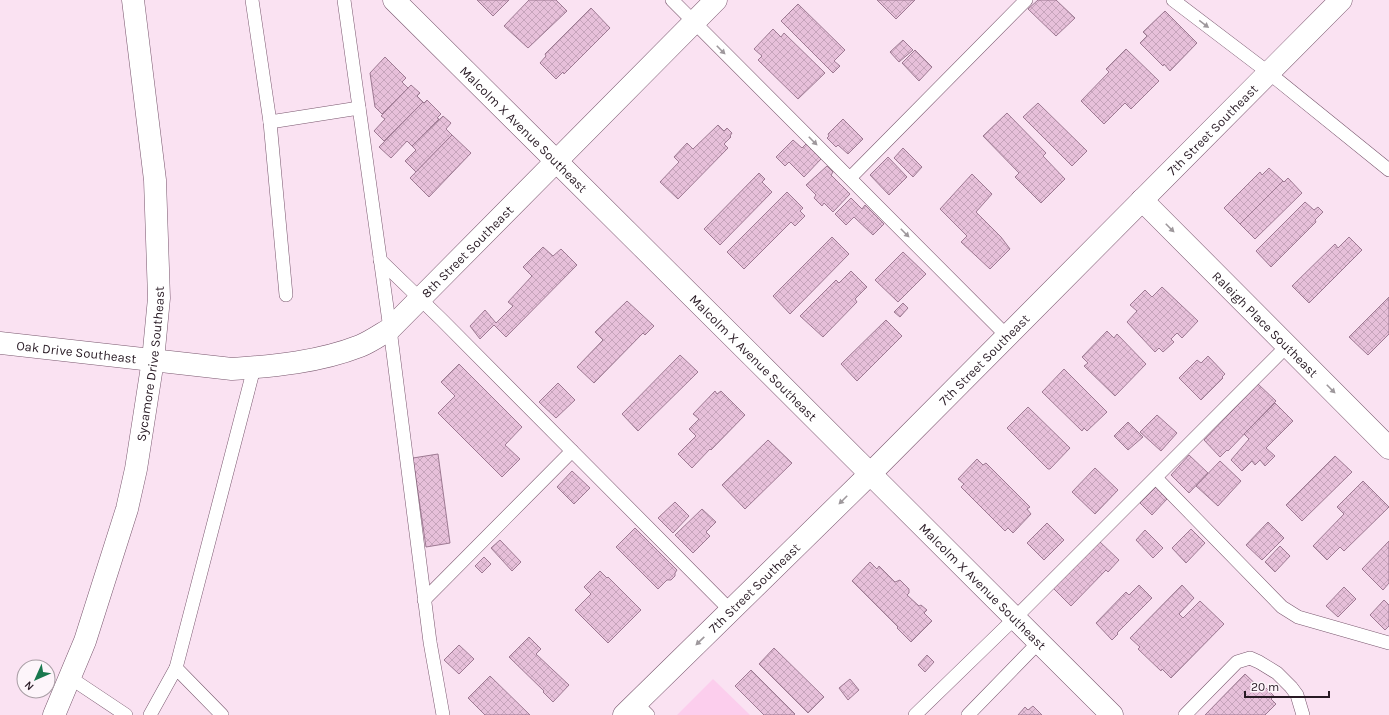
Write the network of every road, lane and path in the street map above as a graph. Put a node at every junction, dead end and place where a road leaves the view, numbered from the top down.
1 (133, 0) edge
2 (252, 0) edge
3 (344, 0) edge
4 (394, 0) edge
5 (672, 0) edge
6 (716, 0) edge
7 (1026, 0) edge
8 (1173, 0) edge
9 (1341, 0) edge
10 (694, 22) junction
11 (1268, 73) junction
12 (359, 108) junction
13 (270, 122) junction
14 (556, 161) junction
15 (1389, 170) edge
16 (850, 178) junction
17 (1142, 200) junction
18 (380, 260) junction
19 (286, 295) dead end
20 (420, 298) junction
21 (390, 329) junction
22 (1007, 336) junction
23 (0, 343) edge
24 (1287, 346) junction
25 (153, 360) junction
26 (254, 368) junction
27 (1389, 448) edge
28 (572, 451) junction
29 (871, 473) junction
30 (1156, 478) junction
31 (424, 600) junction
32 (731, 611) junction
33 (1015, 618) junction
34 (1039, 642) junction
35 (1389, 643) edge
36 (176, 668) junction
37 (69, 677) junction
38 (636, 711) edge
39 (54, 715) edge
40 (126, 715) edge
41 (150, 715) edge
42 (222, 715) edge
43 (442, 715) edge
44 (915, 715) edge
45 (968, 715) edge
46 (1112, 715) edge
47 (1185, 715) edge
48 (1303, 715) edge

1 - 25 street, Sycamore Drive Southeast
2 - 13 lane
3 - 12 lane
4 - 14 street, Malcolm X Avenue Southeast
5 - 10 lane
6 - 10 street, 8th Street Southeast
7 - 16 lane
8 -> 11 lane
9 - 11 street, 7th Street Southeast
10 - 14 street, 8th Street Southeast
10 -> 16 lane
11 - 15 lane
11 - 17 street, 7th Street Southeast
12 - 13 lane
12 - 18 lane
13 - 19 lane
14 - 20 street, 8th Street Southeast
14 - 29 street, Malcolm X Avenue Southeast
16 -> 22 lane
17 - 22 street, 7th Street Southeast
17 -> 24 street, Raleigh Place Southeast
18 - 20 lane
18 - 21 lane
20 - 21 street, 8th Street Southeast
20 - 28 lane
21 - 26 street, 8th Street Southeast
21 - 31 lane
22 - 29 street, 7th Street Southeast
23 - 25 street, Oak Drive Southeast
24 -> 27 street, Raleigh Place Southeast
24 - 30 lane
25 - 26 street, 8th Street Southeast
25 - 37 street, Sycamore Drive Southeast
26 - 36 lane
28 - 31 lane
28 - 32 lane
29 -> 32 street, 7th Street Southeast
29 - 33 street, Malcolm X Avenue Southeast
30 - 33 lane
30 - 35 lane
31 - 43 lane
32 -> 38 street, 7th Street Southeast
33 - 34 street, Malcolm X Avenue Southeast
33 - 44 lane
34 - 45 lane
34 - 46 street, Malcolm X Avenue Southeast
36 - 41 lane
36 - 42 lane
37 - 39 street, Sycamore Drive Southeast
37 - 40 lane
47 - 48 lane

